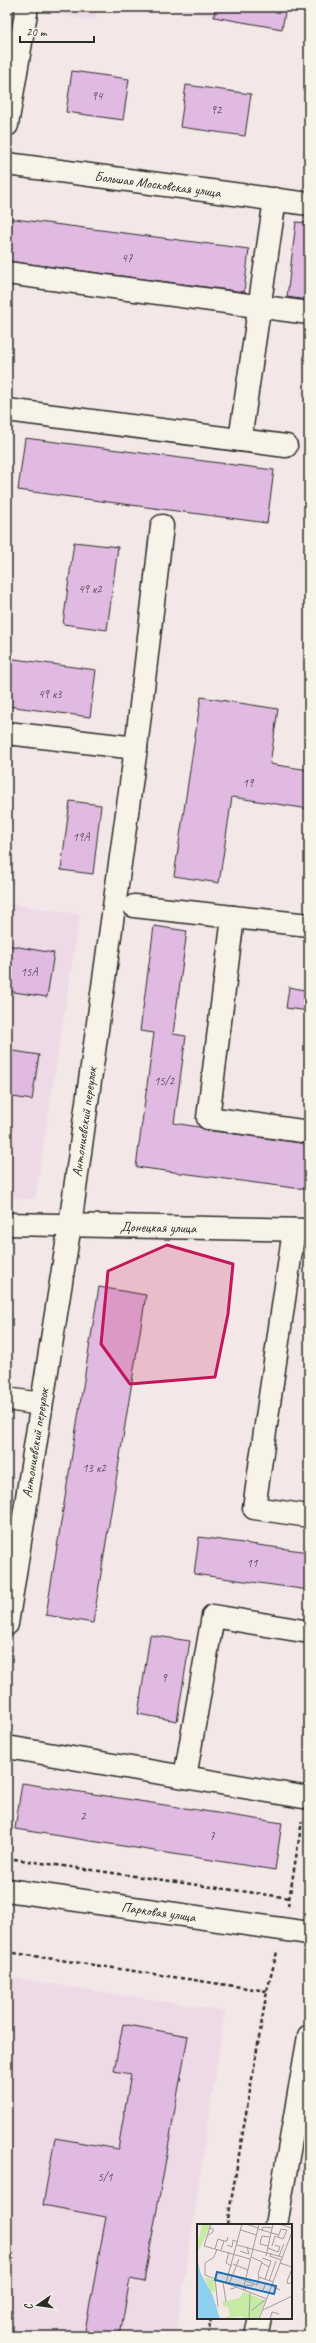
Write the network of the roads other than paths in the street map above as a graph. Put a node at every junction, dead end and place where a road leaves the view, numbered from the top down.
1 (27, 7) edge
2 (7, 125) edge
3 (7, 164) edge
4 (275, 199) junction
5 (309, 204) edge
6 (7, 273) edge
7 (260, 306) junction
8 (309, 313) edge
9 (7, 410) edge
10 (240, 440) junction
11 (286, 446) dead end
12 (162, 526) dead end
13 (7, 733) edge
14 (136, 748) junction
15 (134, 906) dead end
16 (233, 917) junction
17 (309, 925) edge
18 (309, 1132) edge
19 (7, 1224) edge
20 (70, 1225) junction
21 (301, 1230) edge
22 (7, 1399) edge
23 (41, 1404) junction
24 (309, 1516) edge
25 (8, 1611) edge
26 (309, 1632) edge
27 (7, 1747) edge
28 (185, 1777) junction
29 (308, 1798) edge
30 (7, 1890) edge
31 (309, 1933) edge
32 (308, 2050) edge
33 (276, 2224) edge
34 (260, 2319) edge
35 (256, 2336) edge

1 - 2 street
3 - 4 street, Большая Московская улица
4 - 5 street, Большая Московская улица
4 - 7 street
6 - 7 street
7 - 8 street
7 - 10 street
9 - 10 street
10 - 11 street
12 - 14 street, Антониевский переулок
13 - 14 street
14 - 20 street, Антониевский переулок
15 - 16 street
16 - 17 street
16 - 18 street
19 - 20 street, Донецкая улица
20 - 21 street, Донецкая улица
20 - 23 street, Антониевский переулок
21 - 24 street
22 - 23 street
23 - 25 street, Антониевский переулок
26 - 28 street
27 - 28 street
28 - 29 street
30 - 31 street, Парковая улица
32 - 33 street
34 - 35 street

